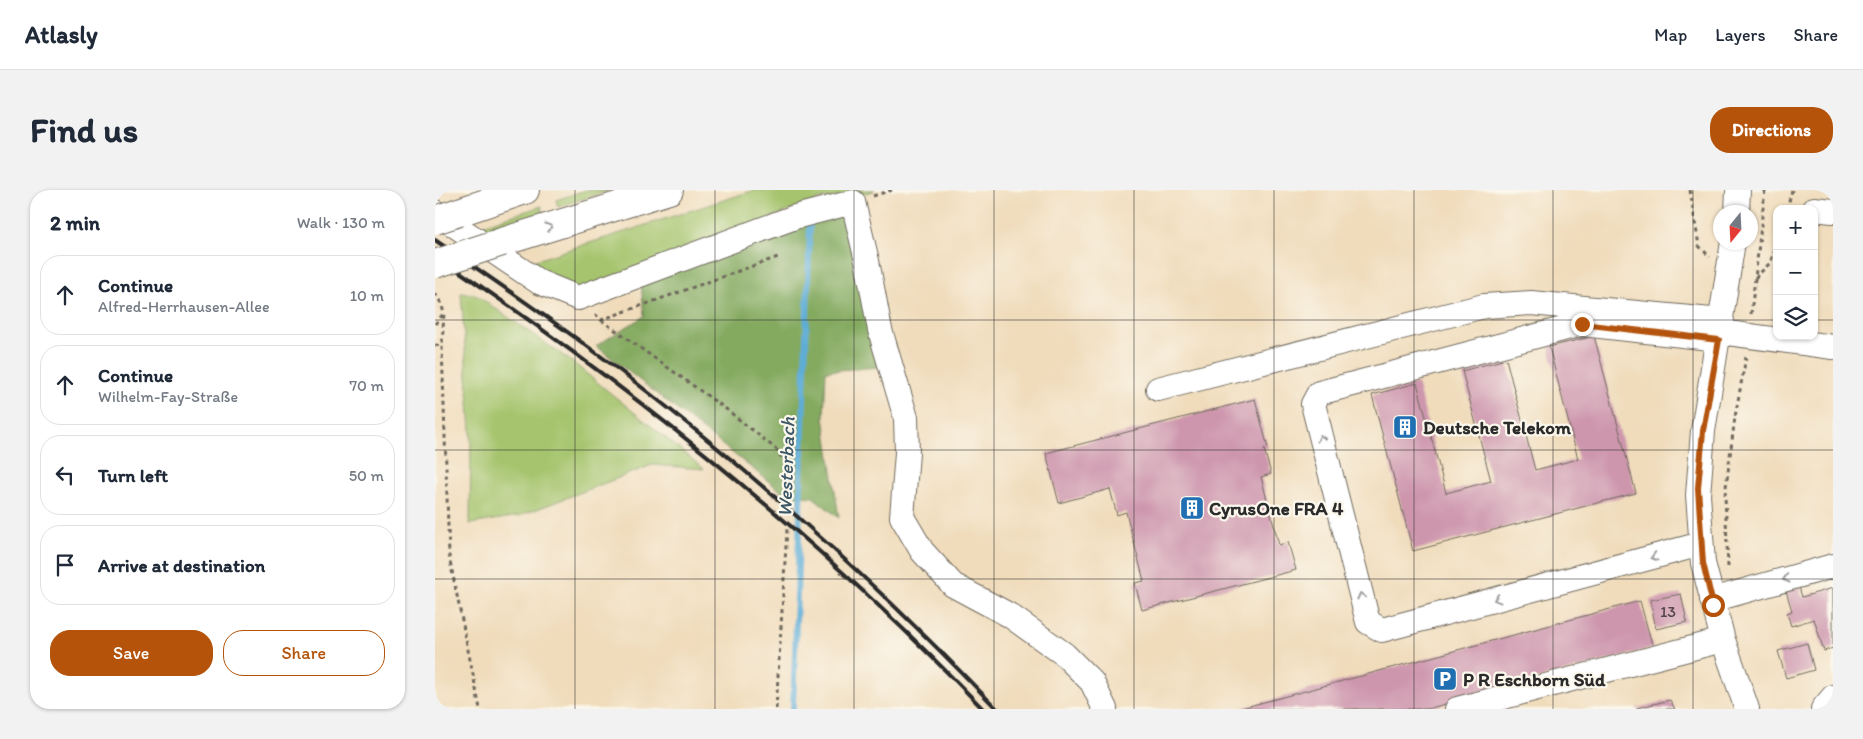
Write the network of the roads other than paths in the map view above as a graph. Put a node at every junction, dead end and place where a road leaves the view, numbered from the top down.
1 (525, 190) edge
2 (669, 190) edge
3 (1738, 190) edge
4 (1737, 205) edge
5 (1818, 209) edge
6 (1833, 211) edge
7 (443, 215) edge
8 (1732, 250) edge
9 (435, 264) edge
10 (1720, 331) junction
11 (1773, 338) edge
12 (1800, 340) edge
13 (1833, 347) edge
14 (1158, 389) dead end
15 (1702, 553) junction
16 (1833, 566) edge
17 (1712, 600) junction
18 (1723, 640) junction
19 (1833, 697) edge
20 (1105, 709) edge
21 (1457, 709) edge
22 (1747, 709) edge
23 (1823, 709) edge

1 - 7 highway
9 -> 2 highway, bridge
3 - 4 street
5 - 6 street
7 - 20 street
8 - 10 street
10 - 11 street
10 - 14 street
10 - 15 street
15 -> 10 street
12 - 13 street
15 - 17 street
16 -> 17 street
17 - 18 street
18 - 21 street
18 - 22 street
19 - 23 street

